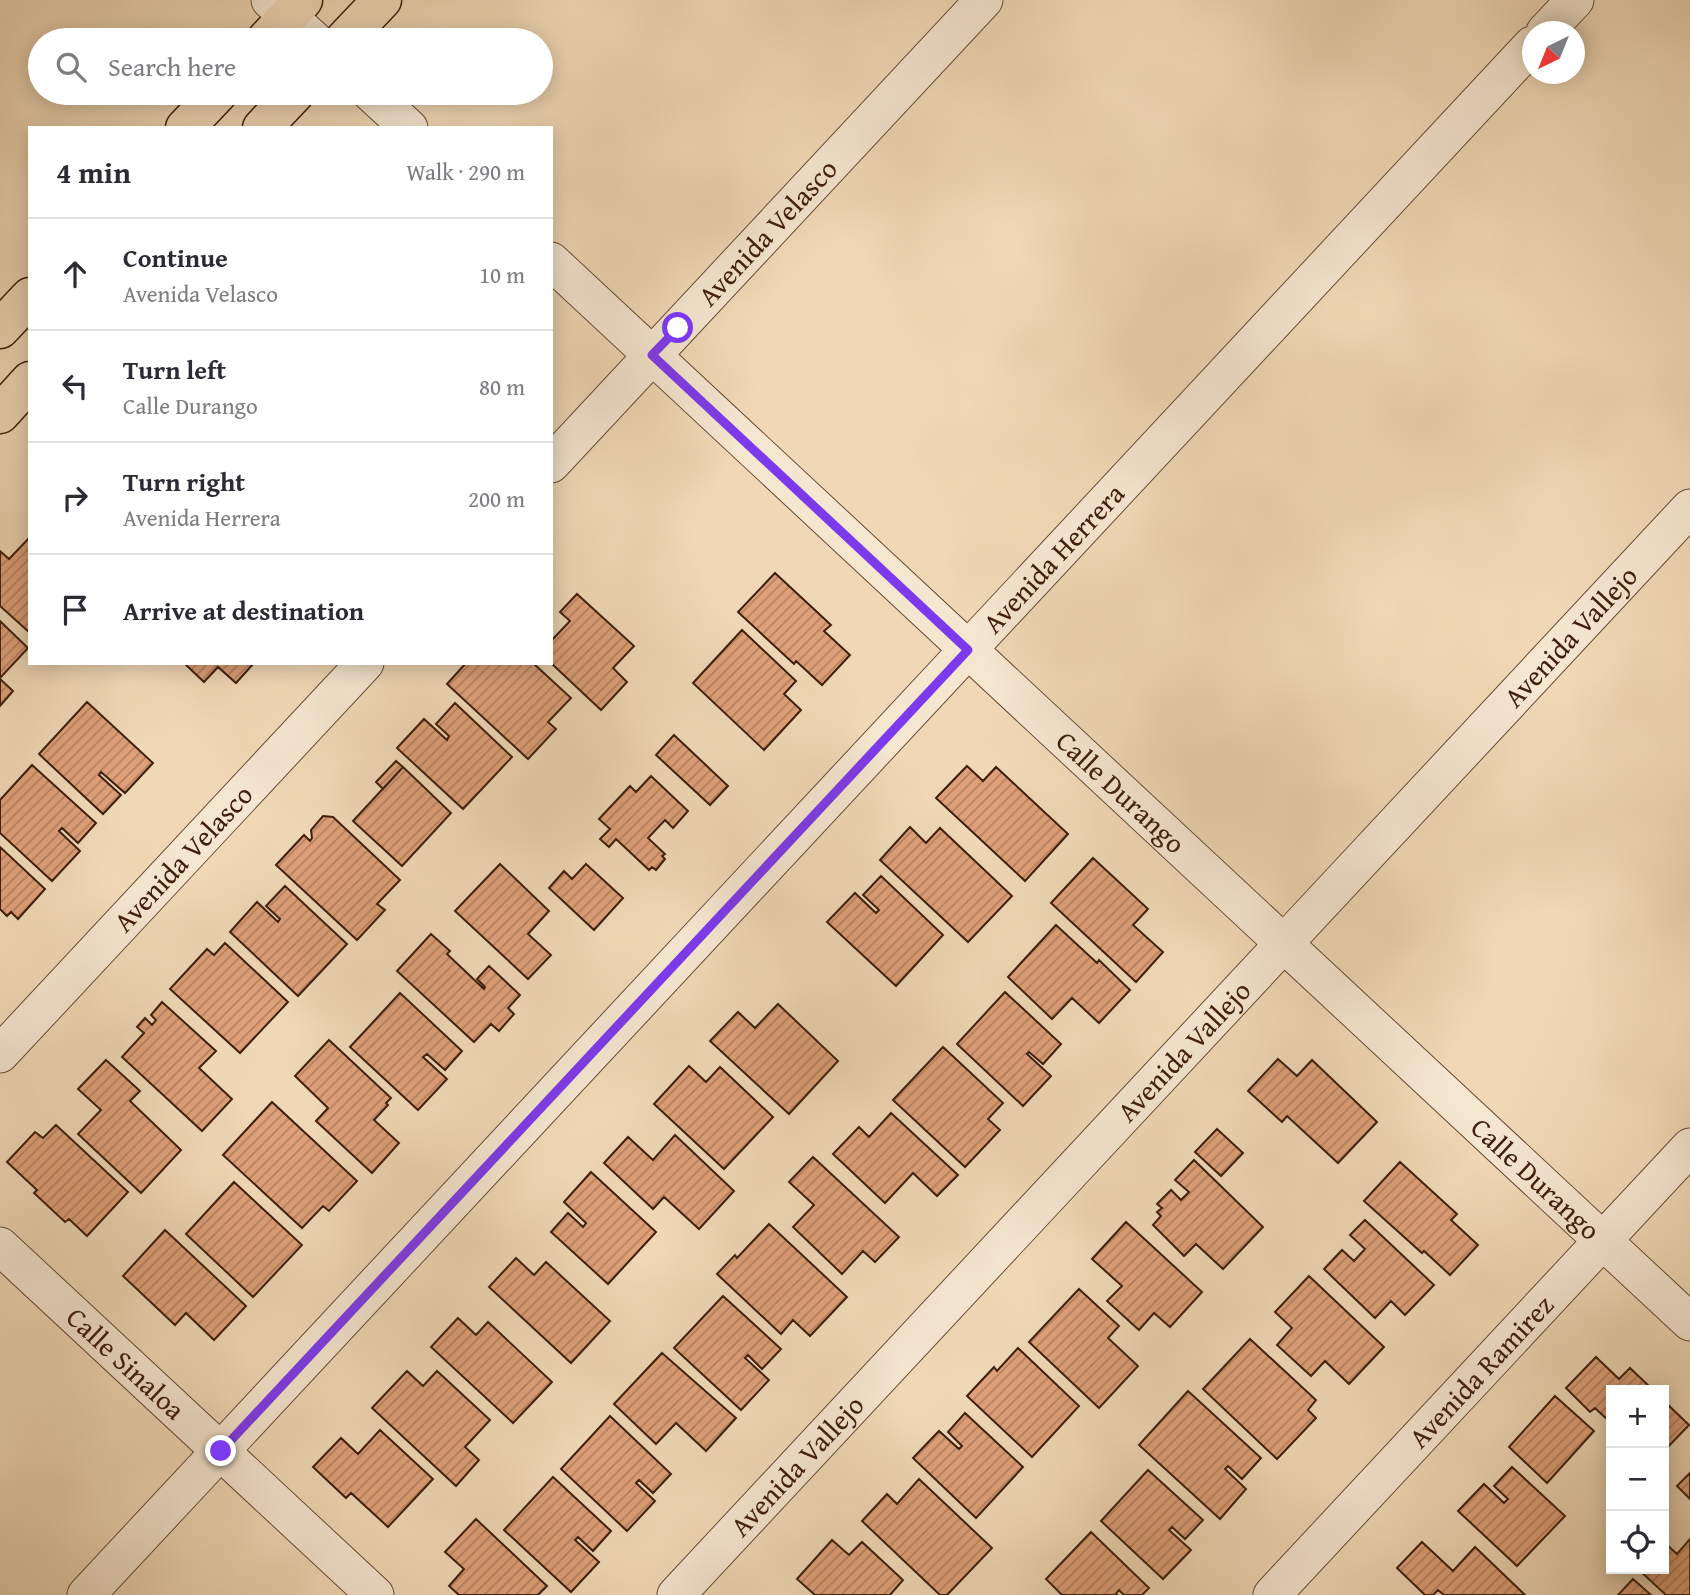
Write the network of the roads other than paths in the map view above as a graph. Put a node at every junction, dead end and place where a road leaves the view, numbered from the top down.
1 (382, 0) edge
2 (984, 0) edge
3 (1575, 0) edge
4 (1555, 21) edge
5 (355, 28) edge
6 (1522, 56) edge
7 (207, 105) edge
8 (284, 105) edge
9 (384, 105) edge
10 (188, 126) edge
11 (264, 126) edge
12 (407, 126) edge
13 (553, 263) edge
14 (28, 299) edge
15 (0, 329) edge
16 (652, 355) junction
17 (28, 383) edge
18 (0, 414) edge
19 (553, 462) edge
20 (1690, 508) edge
21 (968, 650) junction
22 (363, 665) edge
23 (1284, 944) junction
24 (0, 1054) edge
25 (1690, 1147) edge
26 (1602, 1241) junction
27 (0, 1246) edge
28 (1690, 1322) edge
29 (221, 1451) junction
30 (86, 1595) edge
31 (375, 1595) edge
32 (676, 1595) edge
33 (1272, 1595) edge

1 - 5 main road
2 - 16 street, Avenida Velasco
3 - 4 street
6 - 21 street, Avenida Herrera
7 - 10 main road
8 - 11 main road
9 - 12 street
13 - 16 street, Calle Durango
14 - 15 main road
16 - 19 street, Avenida Velasco
16 - 21 street, Calle Durango
17 - 18 main road
20 - 23 street, Avenida Vallejo
21 - 23 street, Calle Durango
21 - 29 street, Avenida Herrera
22 - 24 street, Avenida Velasco
23 - 26 street, Calle Durango
23 - 32 street, Avenida Vallejo
25 - 26 street, Avenida Ramirez
26 - 28 street, Calle Durango
26 - 33 street, Avenida Ramirez
27 - 29 street, Calle Sinaloa
29 - 30 street, Avenida Herrera
29 - 31 street, Calle Sinaloa

